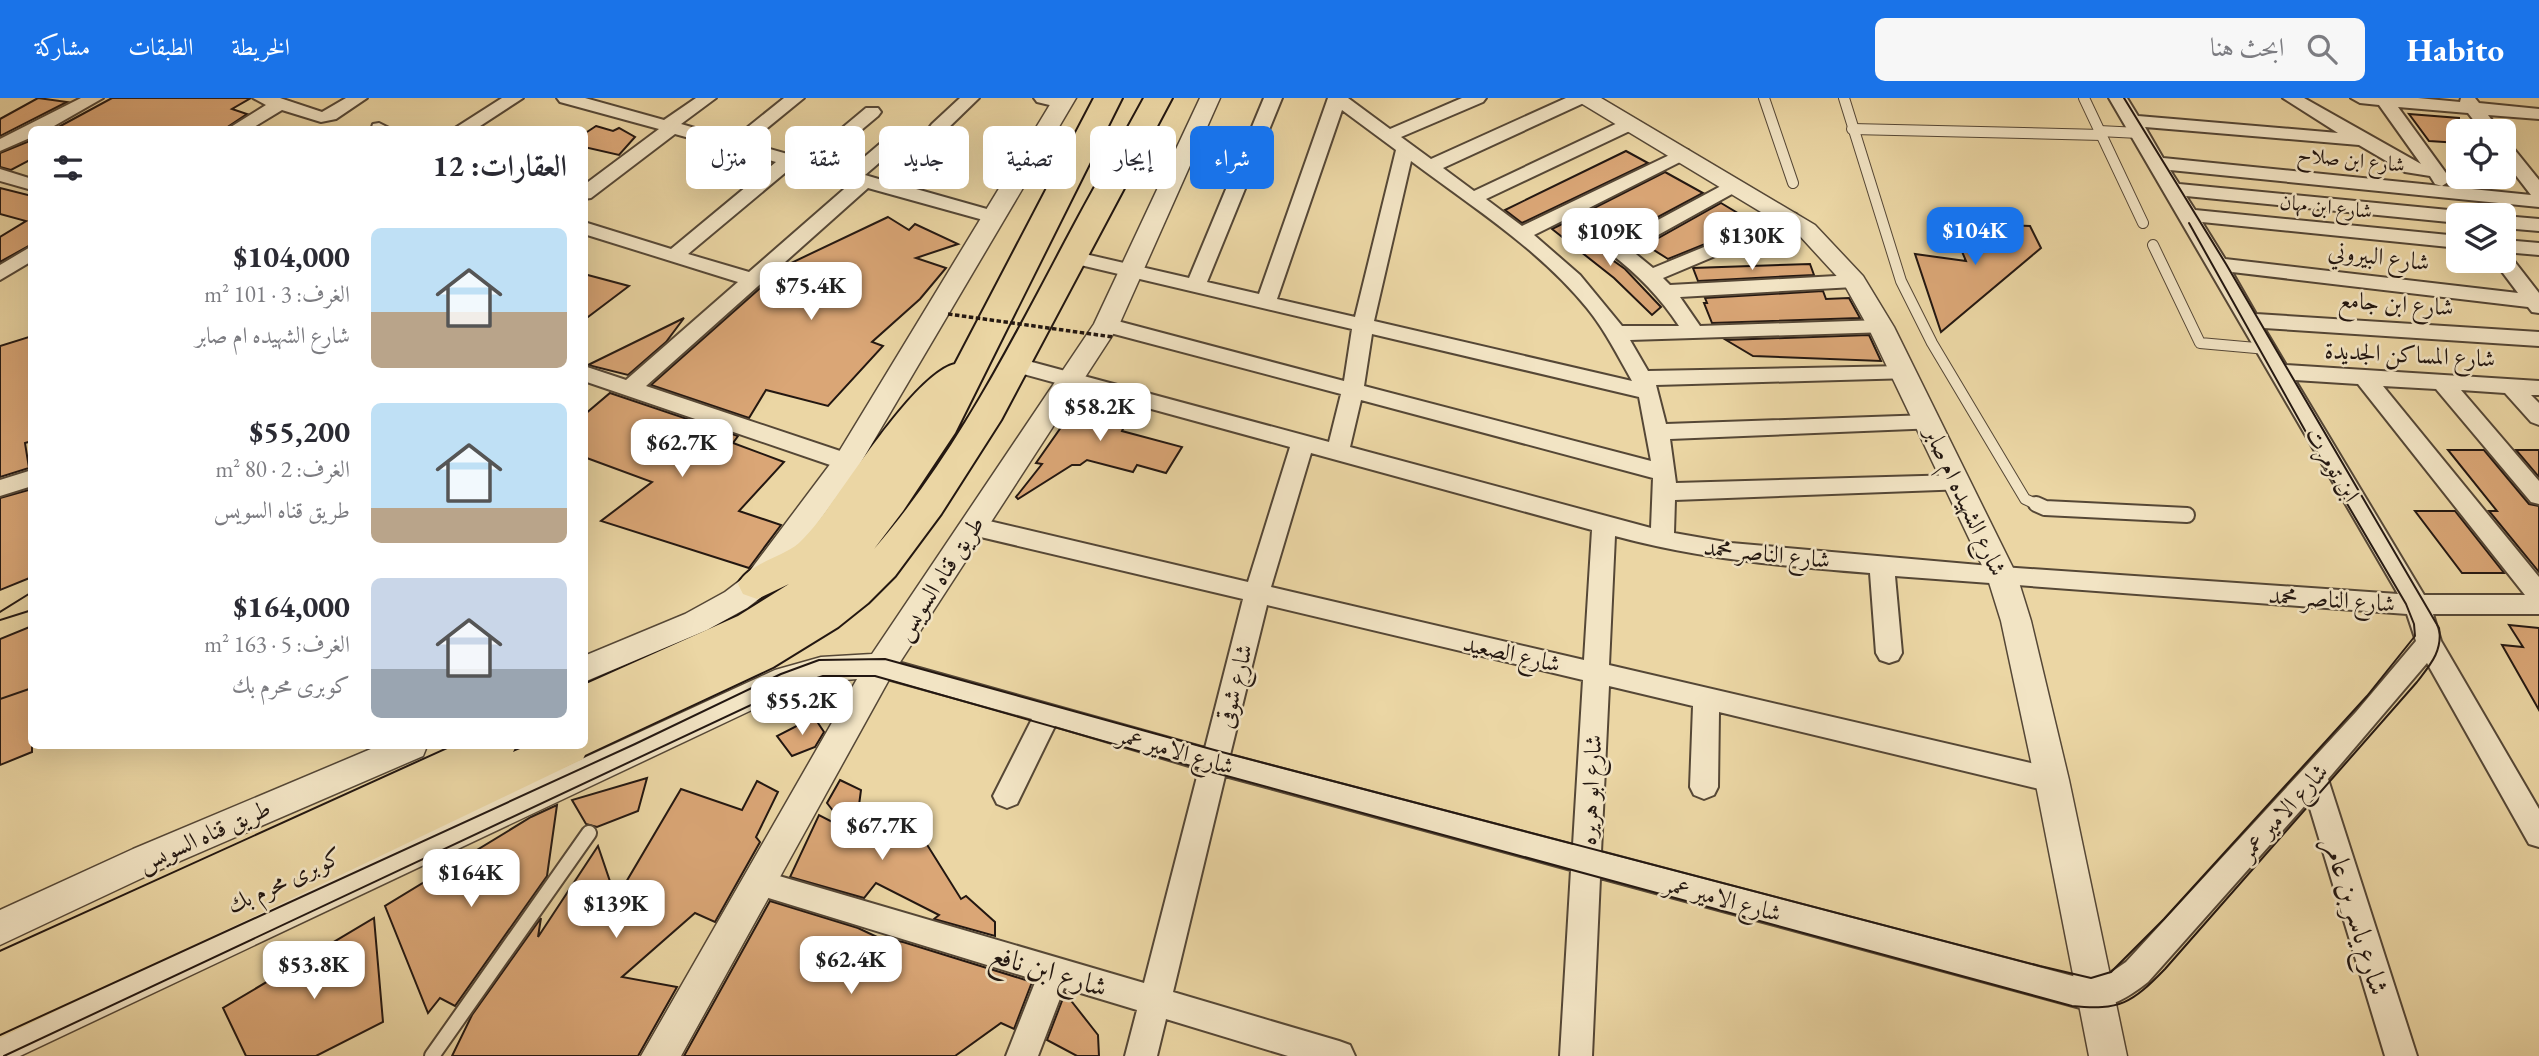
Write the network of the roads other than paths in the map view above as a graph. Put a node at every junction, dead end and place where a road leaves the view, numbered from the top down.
1 (64, 98) edge
2 (262, 98) edge
3 (358, 98) edge
4 (514, 98) edge
5 (707, 98) edge
6 (795, 98) edge
7 (970, 98) edge
8 (1108, 98) edge
9 (1158, 98) edge
10 (1210, 98) edge
11 (1273, 98) edge
12 (1368, 98) edge
13 (1477, 98) edge
14 (1580, 98) edge
15 (1586, 98) edge
16 (1764, 98) edge
17 (1844, 98) edge
18 (2084, 98) edge
19 (2118, 98) edge
20 (2292, 98) edge
21 (2360, 98) edge
22 (2384, 99) edge
23 (580, 100) edge
24 (1057, 100) edge
25 (88, 101) edge
26 (1341, 101) edge
27 (2469, 103) edge
28 (280, 104) junction
29 (872, 113) dead end
30 (2539, 114) edge
31 (2482, 119) edge
32 (1630, 124) junction
33 (40, 126) edge
34 (242, 126) edge
35 (468, 126) edge
36 (760, 126) edge
37 (856, 126) edge
38 (670, 127) junction
39 (2135, 127) junction
40 (1852, 129) junction
41 (686, 131) edge
42 (28, 132) edge
43 (2101, 133) junction
44 (1388, 136) junction
45 (2362, 140) junction
46 (0, 146) edge
47 (1405, 149) junction
48 (2516, 154) edge
49 (1682, 155) junction
50 (879, 157) edge
51 (2539, 158) edge
52 (2516, 162) edge
53 (785, 163) edge
54 (2158, 163) junction
55 (1429, 167) junction
56 (2436, 171) junction
57 (865, 172) edge
58 (0, 175) edge
59 (865, 181) edge
60 (1793, 183) dead end
61 (28, 184) edge
62 (1734, 185) junction
63 (589, 187) edge
64 (847, 189) edge
65 (2174, 189) junction
66 (896, 190) junction
67 (2452, 192) junction
68 (2539, 192) edge
69 (1472, 199) junction
70 (2539, 201) edge
71 (2460, 203) edge
72 (1564, 214) junction
73 (2189, 215) junction
74 (2446, 216) edge
75 (995, 217) junction
76 (1790, 218) junction
77 (2143, 223) dead end
78 (2516, 223) edge
79 (2539, 225) edge
80 (588, 229) edge
81 (1521, 234) junction
82 (2446, 241) edge
83 (2153, 245) dead end
84 (2516, 247) edge
85 (1620, 248) junction
86 (2539, 249) edge
87 (28, 255) edge
88 (674, 256) junction
89 (1072, 257) junction
90 (2218, 264) junction
91 (1133, 271) junction
92 (2513, 273) edge
93 (0, 274) edge
94 (1651, 276) junction
95 (751, 280) junction
96 (1854, 281) junction
97 (1196, 286) junction
98 (1666, 292) junction
99 (1266, 302) junction
100 (2537, 304) edge
101 (2250, 320) junction
102 (1363, 325) junction
103 (1881, 327) junction
104 (1109, 331) junction
105 (1616, 332) junction
106 (1694, 333) junction
107 (2539, 339) edge
108 (2267, 349) junction
109 (976, 354) junction
110 (1017, 365) junction
111 (2279, 372) junction
112 (1904, 373) junction
113 (588, 374) edge
114 (1073, 378) junction
115 (2365, 378) junction
116 (2442, 382) junction
117 (1645, 385) junction
118 (2511, 386) junction
119 (629, 388) junction
120 (2539, 388) edge
121 (1353, 390) junction
122 (2539, 417) edge
123 (1929, 423) junction
124 (1659, 432) junction
125 (1303, 441) junction
126 (1338, 450) junction
127 (847, 462) junction
128 (28, 479) edge
129 (1665, 482) junction
130 (1958, 483) junction
131 (0, 488) edge
132 (2539, 496) edge
133 (2187, 515) dead end
134 (1604, 523) junction
135 (972, 526) junction
136 (1662, 540) junction
137 (1882, 565) junction
138 (2002, 576) junction
139 (757, 584) junction
140 (1256, 593) junction
141 (2539, 594) edge
142 (2539, 604) edge
143 (2417, 605) junction
144 (759, 639) junction
145 (2429, 643) junction
146 (1889, 653) dead end
147 (880, 667) junction
148 (588, 668) edge
149 (1597, 673) junction
150 (1706, 698) junction
151 (588, 703) edge
152 (1048, 713) junction
153 (588, 736) edge
154 (404, 749) edge
155 (489, 749) edge
156 (562, 749) edge
157 (1215, 762) junction
158 (2314, 777) junction
159 (2052, 780) junction
160 (1704, 787) dead end
161 (1007, 796) dead end
162 (589, 833) dead end
163 (2539, 835) edge
164 (1586, 862) junction
165 (759, 883) junction
166 (0, 928) edge
167 (1055, 971) junction
168 (0, 976) edge
169 (2095, 995) junction
170 (1154, 1002) junction
171 (0, 1015) edge
172 (0, 1046) edge
173 (432, 1056) edge
174 (660, 1056) edge
175 (1022, 1056) edge
176 (1141, 1056) edge
177 (1339, 1056) edge
178 (1576, 1056) edge
179 (2108, 1056) edge
180 (2401, 1056) edge

1 - 25 street
2 - 28 street
3 - 28 street
4 - 35 street
5 - 38 street
6 - 36 street
7 - 66 street
8 - 109 highway
9 - 89 highway, طريق قناه السويس
10 - 91 street, طريق قناه السويس
11 - 97 street
12 - 26 street
13 - 44 street
14 - 55 street
15 - 32 street, شارع الشهيده ام صابر
16 - 60 lane
17 - 40 lane
18 - 43 lane
19 - 39 street, ابن تومرت
20 - 45 street
21 - 22 street
22 - 27 street
22 - 56 street
23 - 38 street
24 - 75 street
25 - 33 street
26 - 44 street
26 - 99 street
27 - 30 street
27 - 31 street
28 - 34 street
29 - 37 street
32 - 49 street, شارع الشهيده ام صابر
32 - 69 street
38 - 41 street
38 - 63 street
39 - 43 lane
39 - 45 street
39 - 54 street, ابن تومرت
40 - 43 lane
40 - 133 lane
42 - 46 street
43 - 77 lane
44 - 47 street
45 - 56 street
47 - 55 street
47 - 102 street
48 - 51 street
49 - 62 street, شارع الشهيده ام صابر
49 - 72 street
50 - 57 street
52 - 68 street
53 - 88 street
54 - 65 street, ابن تومرت
54 - 67 street, شارع ابن صلاح
55 - 69 street
56 - 67 street
58 - 61 street
59 - 66 street
62 - 76 street, شارع الشهيده ام صابر
62 - 85 street
64 - 95 street
65 - 73 street, ابن تومرت
65 - 74 street
66 - 75 street
67 - 70 street, شارع ابن صلاح
67 - 71 street
69 - 81 street
72 - 81 street
72 - 85 street
73 - 82 street, شارع ابن مهان
73 - 90 street, ابن تومرت
75 - 127 street
76 - 94 street
76 - 96 street, شارع الشهيده ام صابر
78 - 79 street
80 - 88 street
81 - 105 street
83 - 108 lane
84 - 86 street
85 - 94 street
87 - 93 street
88 - 95 street
89 - 91 street
89 - 110 highway, طريق قناه السويس
90 - 100 street, شارع البيروني
90 - 101 street, ابن تومرت
91 - 97 street
91 - 104 street, طريق قناه السويس
92 - 100 street
94 - 98 street
95 - 119 street
96 - 98 street
96 - 103 street, شارع الشهيده ام صابر
97 - 99 street
98 - 106 street
99 - 102 street
101 - 107 street, شارع ابن جامع
101 - 108 street, ابن تومرت
102 - 117 street
102 - 121 street
103 - 106 street
103 - 112 street, شارع الشهيده ام صابر
104 - 114 street, طريق قناه السويس
104 - 121 street
105 - 106 street
105 - 117 street
108 - 111 street, ابن تومرت
109 - 139 highway
109 - 144 highway
110 - 114 street, شارع الناصر محمد
110 - 144 highway, طريق قناه السويس
111 - 115 street, شارع المساكن الجديدة
111 - 143 street, ابن تومرت
112 - 117 street
112 - 123 street, شارع الشهيده ام صابر
113 - 119 street
114 - 125 street, شارع الناصر محمد
114 - 135 street, طريق قناه السويس
115 - 116 street, شارع المساكن الجديدة
115 - 141 street
116 - 118 street, شارع المساكن الجديدة
116 - 132 street
117 - 124 street
118 - 120 street, شارع المساكن الجديدة
118 - 122 street
119 - 127 street
121 - 126 street
121 - 129 street
123 - 124 street
123 - 130 street, شارع الشهيده ام صابر
124 - 129 street
125 - 126 street, شارع الناصر محمد
125 - 140 street, شارع شوقى
126 - 134 street, شارع الناصر محمد
127 - 139 street
128 - 131 street
129 - 130 street
129 - 136 street
130 - 138 street, شارع الشهيده ام صابر
134 - 136 street, شارع الناصر محمد
134 - 149 street, شارع ابو هريره
135 - 140 street, شارع الصعيد
135 - 147 street, طريق قناه السويس
136 - 137 street, شارع الناصر محمد
137 - 138 street, شارع الناصر محمد
137 - 146 street
138 - 143 street, شارع الناصر محمد
138 - 159 street, شارع الشهيده ام صابر
139 - 148 street
140 - 149 street, شارع الصعيد
140 - 157 street, شارع شوقى
142 - 143 street, شارع الناصر محمد
143 - 145 street, ابن تومرت
144 - 151 highway
144 - 153 highway
145 - 158 street, شارع الامير عمر
145 - 163 street, ابن تومرت
147 - 152 street, شارع الامير عمر
147 - 165 street, طريق قناه السويس
147 - 172 street
149 - 150 street, شارع الصعيد
149 - 164 street, شارع ابو هريره
150 - 159 street, شارع الصعيد
150 - 160 street
152 - 157 street, شارع الامير عمر
152 - 161 street
154 - 166 street, طريق قناه السويس
155 - 168 highway, كوبرى محرم بك
156 - 171 highway, كوبرى محرم بك
157 - 164 street, شارع الامير عمر
157 - 170 street, شارع شوقى
158 - 169 street, شارع الامير عمر
158 - 180 street, شارع ياسر بن عامر
159 - 169 street, شارع الشهيده ام صابر
162 - 173 lane
164 - 169 street, شارع الامير عمر
164 - 178 street, شارع ابو هريره
165 - 167 street, شارع ابن نافع
165 - 174 street, طريق قناه السويس
167 - 170 street, شارع ابن نافع
167 - 175 street
169 - 179 street, شارع الشهيده ام صابر
170 - 176 street, شارع شوقى
170 - 177 street, شارع ابن نافع

